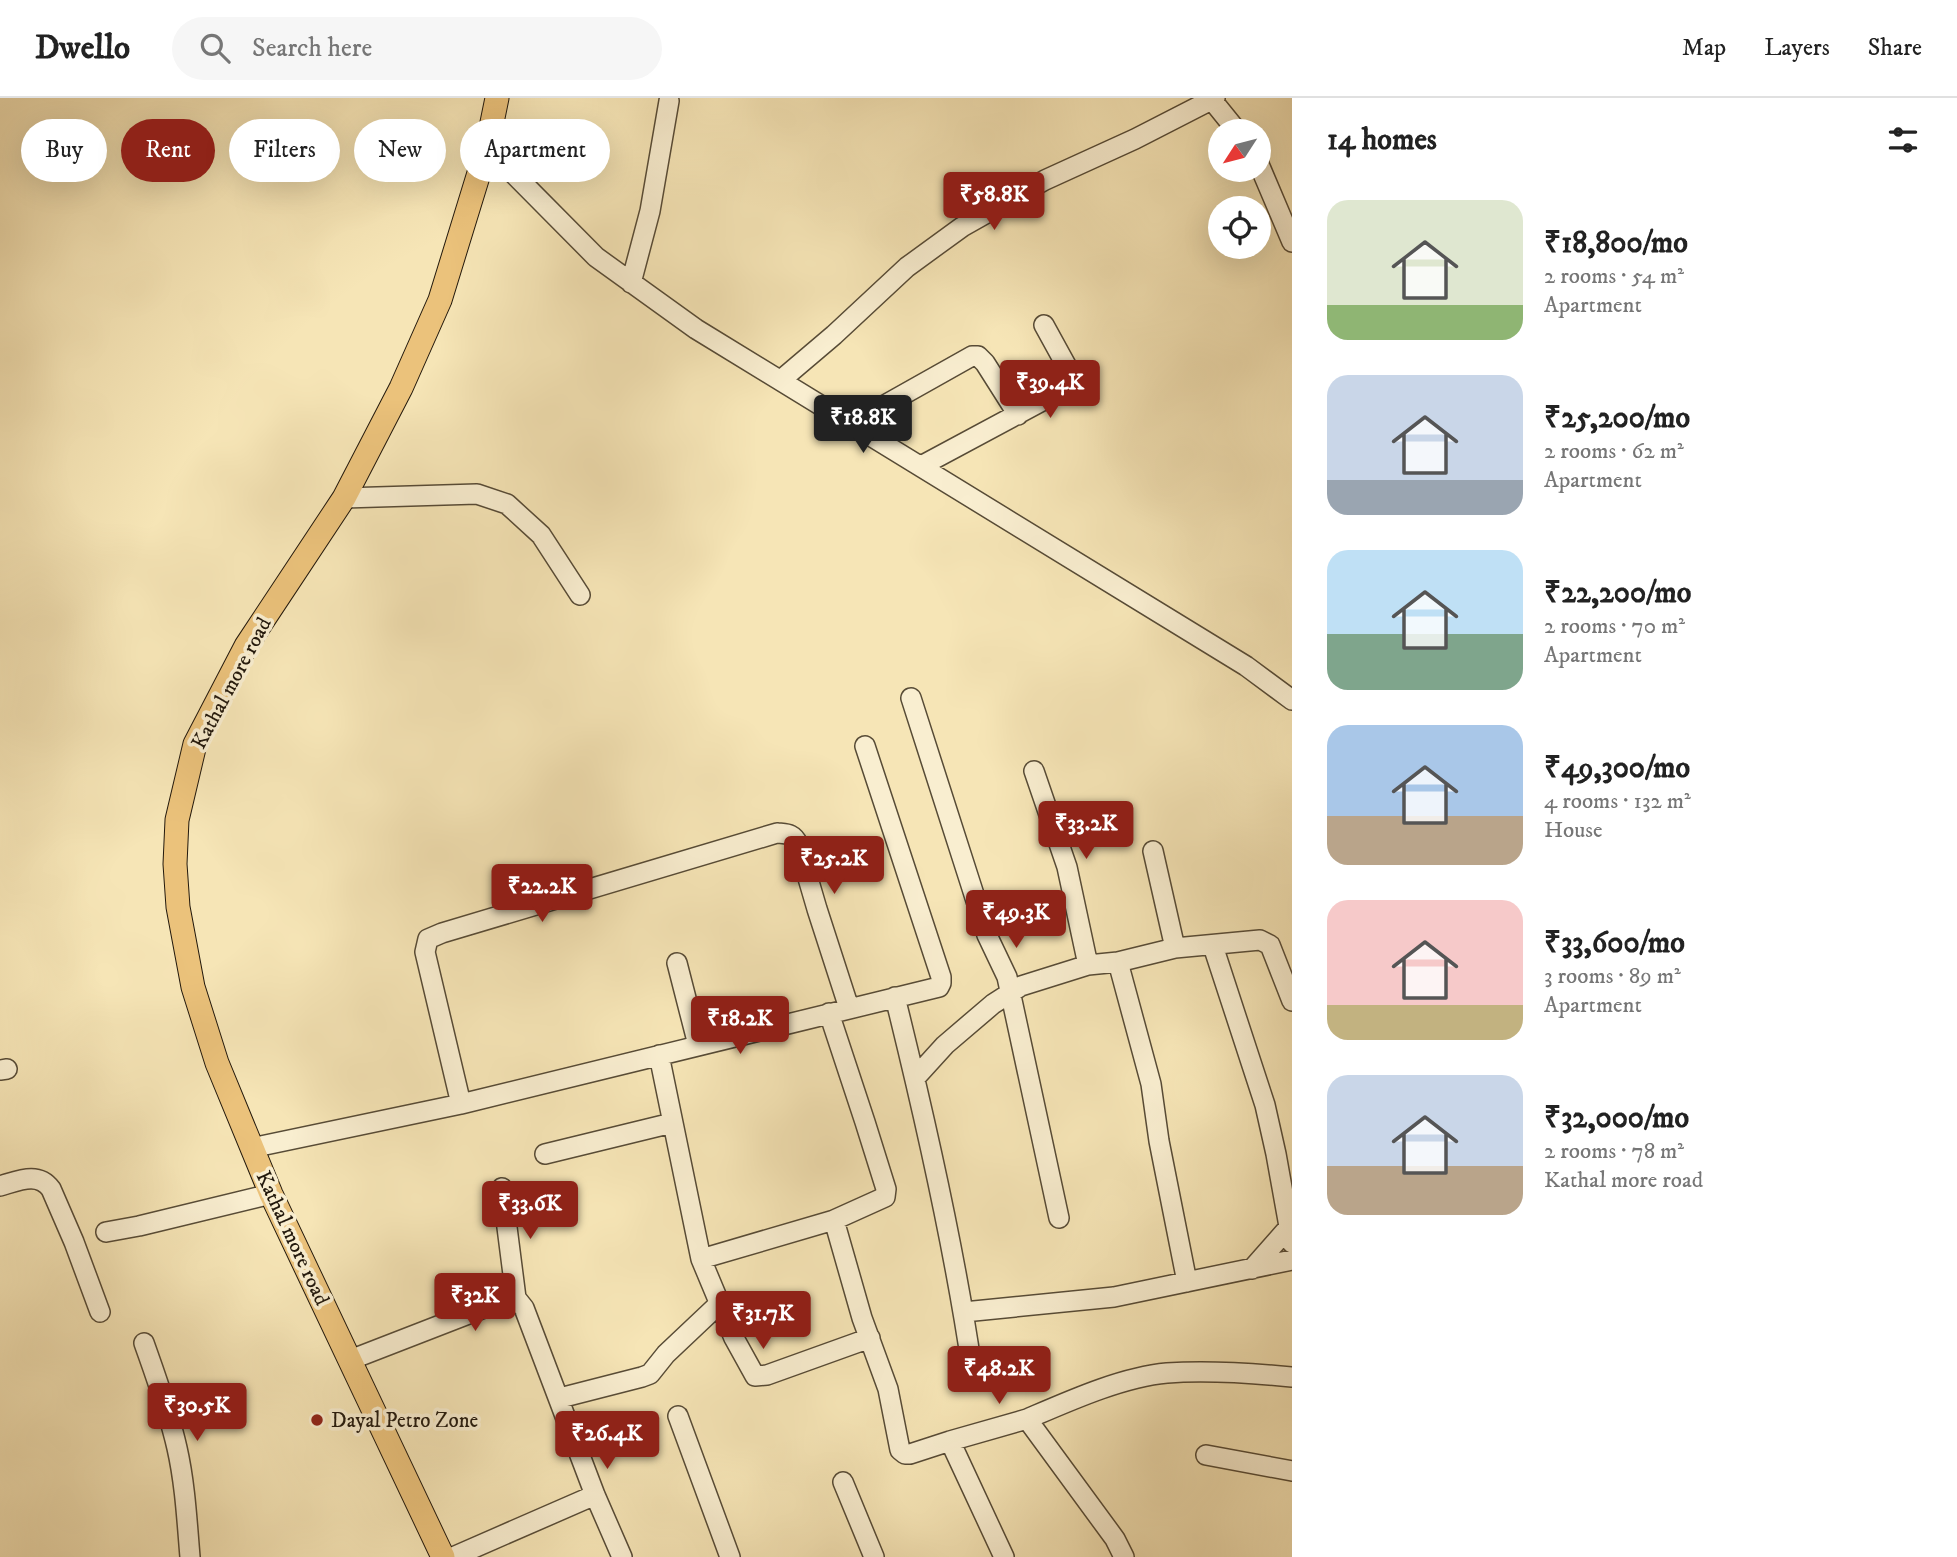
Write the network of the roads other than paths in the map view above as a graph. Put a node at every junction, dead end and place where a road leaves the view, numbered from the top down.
1 (497, 98) edge
2 (1214, 99) edge
3 (669, 101) dead end
4 (493, 119) edge
5 (1228, 119) edge
6 (476, 182) edge
7 (522, 182) edge
8 (1266, 182) edge
9 (1292, 242) edge
10 (631, 282) junction
11 (1044, 325) dead end
12 (781, 380) junction
13 (1017, 415) junction
14 (851, 424) junction
15 (921, 466) junction
16 (344, 498) junction
17 (580, 595) dead end
18 (911, 698) dead end
19 (1292, 700) edge
20 (864, 746) dead end
21 (1034, 771) dead end
22 (1153, 851) dead end
23 (1213, 946) junction
24 (1175, 948) junction
25 (1118, 961) junction
26 (677, 963) dead end
27 (1088, 965) junction
28 (1011, 992) junction
29 (895, 997) junction
30 (1292, 1001) edge
31 (849, 1008) junction
32 (829, 1013) junction
33 (698, 1045) junction
34 (659, 1055) junction
35 (915, 1078) junction
36 (461, 1104) junction
37 (672, 1123) junction
38 (251, 1148) junction
39 (545, 1154) dead end
40 (0, 1186) edge
41 (502, 1188) dead end
42 (271, 1194) junction
43 (1059, 1218) dead end
44 (834, 1220) junction
45 (1290, 1227) edge
46 (106, 1232) dead end
47 (701, 1258) junction
48 (1292, 1261) edge
49 (1252, 1269) junction
50 (1187, 1282) junction
51 (516, 1298) junction
52 (720, 1303) junction
53 (100, 1312) dead end
54 (964, 1312) junction
55 (870, 1338) junction
56 (144, 1343) dead end
57 (350, 1360) junction
58 (972, 1369) dead end
59 (1292, 1377) edge
60 (559, 1398) junction
61 (678, 1416) dead end
62 (1027, 1419) junction
63 (950, 1441) junction
64 (1206, 1455) dead end
65 (1292, 1471) edge
66 (843, 1482) dead end
67 (595, 1495) junction
68 (190, 1557) edge
69 (443, 1557) edge
70 (453, 1557) edge
71 (622, 1557) edge
72 (730, 1557) edge
73 (874, 1557) edge
74 (1004, 1557) edge
75 (1124, 1557) edge

1 - 4 main road, Kathal more road
2 - 5 street
2 - 12 street
3 - 10 street
6 - 16 main road, Kathal more road
7 - 10 street
8 - 9 street
10 - 12 street
11 - 13 street
12 - 14 street
13 - 14 street
13 - 15 street
14 - 15 street
15 - 19 street
16 - 17 street
16 - 38 main road, Kathal more road
18 - 28 street
20 - 29 street
21 - 27 street
22 - 24 street
23 - 24 street
23 - 30 street
23 - 45 street
24 - 25 street
25 - 27 street
25 - 50 street
26 - 33 street
27 - 28 street
28 - 35 street
28 - 43 street
29 - 31 street
29 - 35 street
31 - 32 street
31 - 36 street
32 - 33 street
32 - 44 street
33 - 34 street
34 - 36 street
34 - 37 street
35 - 54 street
36 - 38 street
37 - 39 street
37 - 47 street
38 - 42 main road, Kathal more road
40 - 53 street
41 - 51 street
42 - 46 street
42 - 57 main road, Kathal more road
44 - 47 street
44 - 55 street
45 - 49 street
47 - 52 street
48 - 49 street
49 - 50 street
50 - 54 street
51 - 57 street
51 - 60 street
52 - 55 street
52 - 60 street
54 - 58 street
55 - 63 street
56 - 68 street
57 - 69 main road, Kathal more road
59 - 62 street
60 - 67 street
61 - 72 street
62 - 63 street
62 - 75 street
63 - 74 street
64 - 65 street
66 - 73 street
67 - 70 street
67 - 71 street

